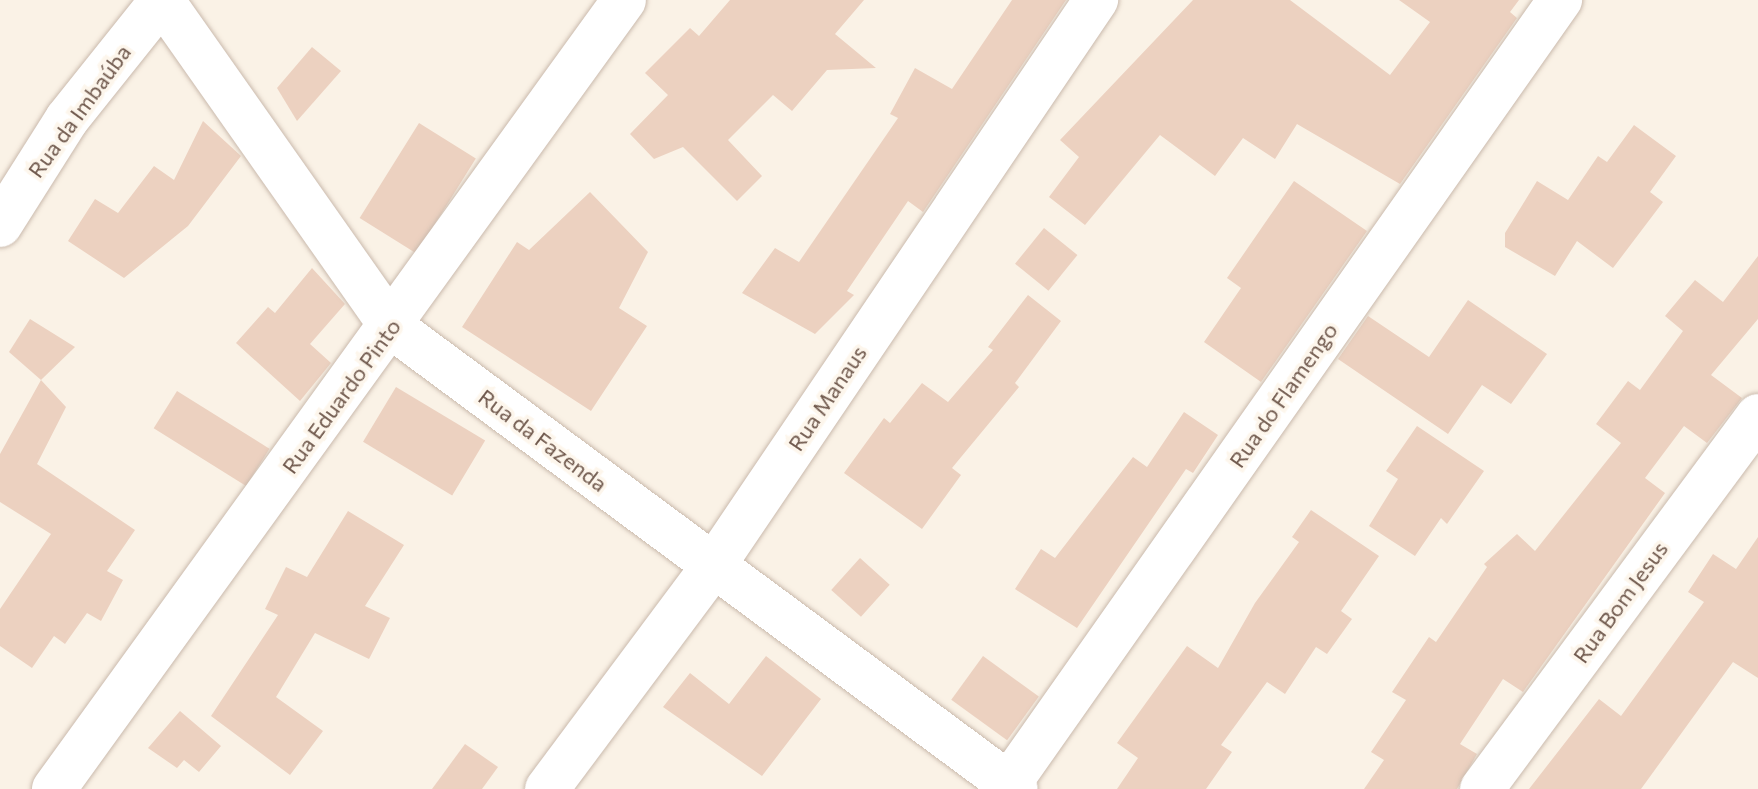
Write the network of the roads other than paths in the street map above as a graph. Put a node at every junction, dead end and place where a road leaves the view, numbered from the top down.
1 (162, 0) edge
2 (624, 0) edge
3 (1096, 0) edge
4 (1560, 0) edge
5 (0, 225) edge
6 (392, 327) junction
7 (1758, 416) edge
8 (712, 568) junction
9 (1010, 787) edge
10 (54, 789) edge
11 (547, 789) edge
12 (1482, 789) edge

1 - 5 street, Rua da Imbaúba
1 - 6 street, Rua da Fazenda
2 - 6 street, Rua Eduardo Pinto
3 - 8 street, Rua Manaus
4 - 9 street, Rua do Flamengo
6 - 8 street, Rua da Fazenda
6 - 10 street, Rua Eduardo Pinto
7 - 12 street, Rua Bom Jesus
8 - 9 street, Rua da Fazenda
8 - 11 street, Rua Manaus

